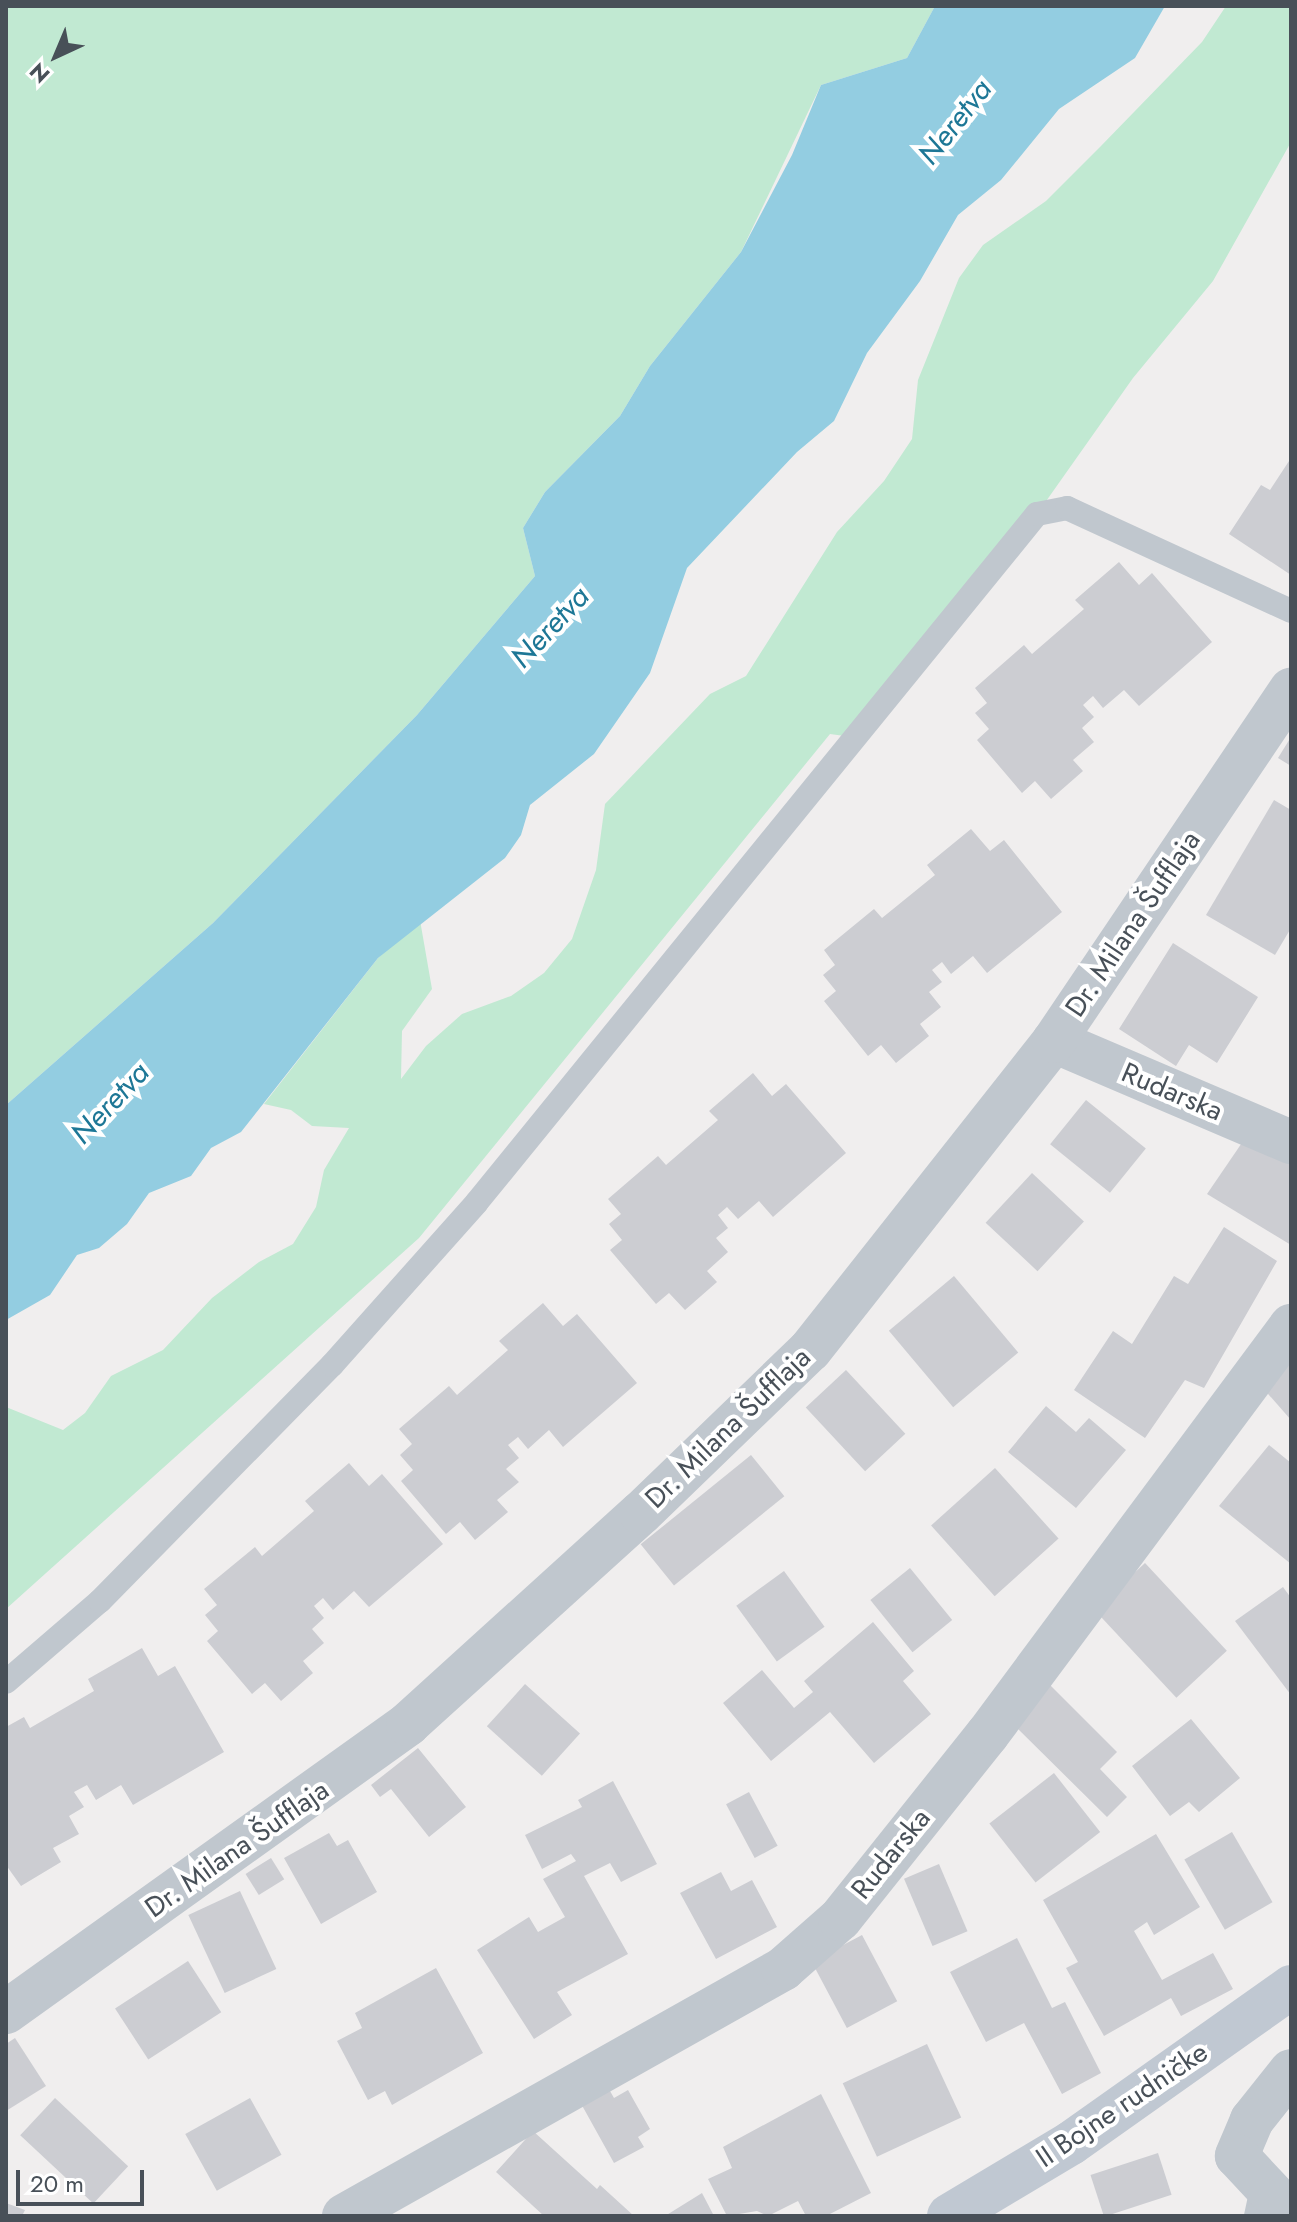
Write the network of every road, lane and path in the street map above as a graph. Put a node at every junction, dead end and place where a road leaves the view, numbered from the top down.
1 (1291, 611) edge
2 (1291, 689) edge
3 (1054, 1041) junction
4 (1291, 1142) edge
5 (1291, 1326) edge
6 (6, 1682) edge
7 (1291, 1987) edge
8 (6, 2012) edge
9 (1291, 2071) edge
10 (1270, 2206) edge
11 (344, 2216) edge
12 (949, 2216) edge

1 - 6 lane
2 - 3 street, Dr. Milana Šufflaja
3 - 4 street, Rudarska
3 - 8 street, Dr. Milana Šufflaja
5 - 11 street, Rudarska
7 - 12 street, II Bojne rudničke
9 - 10 street

